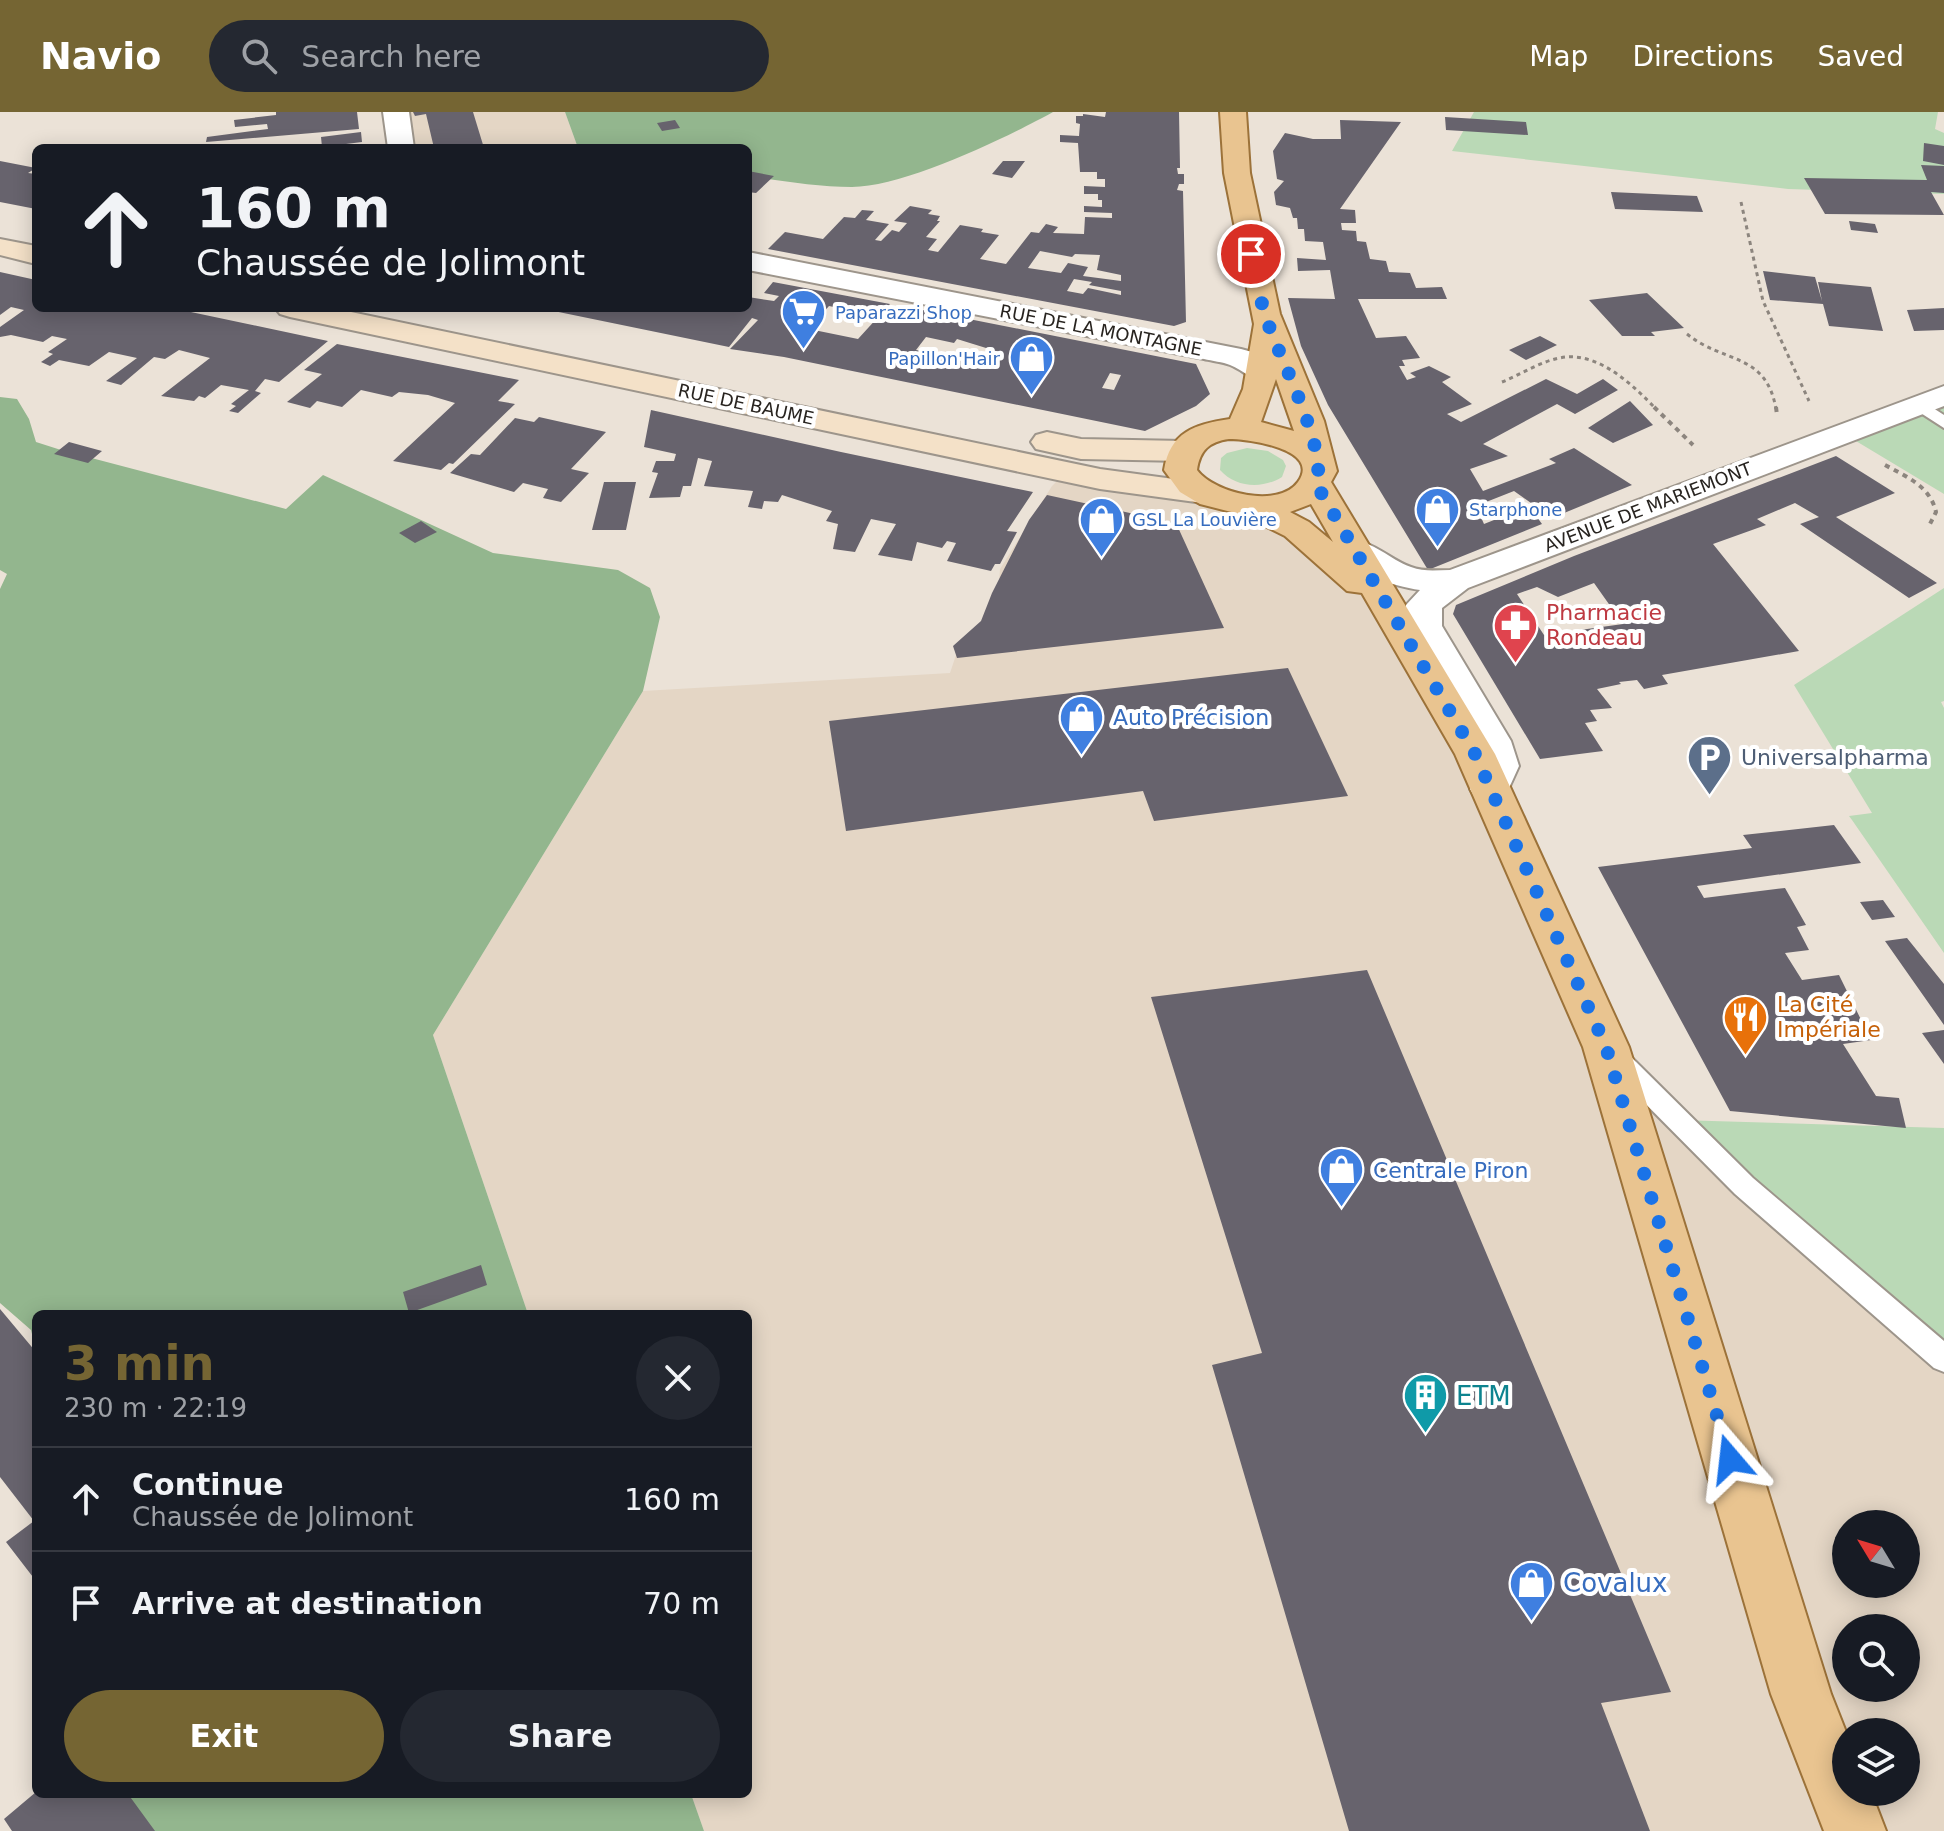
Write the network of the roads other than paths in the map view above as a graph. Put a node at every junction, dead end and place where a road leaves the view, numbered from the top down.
1 (396, 112) edge
2 (1233, 112) edge
3 (400, 144) edge
4 (0, 225) edge
5 (32, 231) edge
6 (0, 247) edge
7 (32, 254) edge
8 (752, 262) edge
9 (309, 312) edge
10 (420, 312) edge
11 (1268, 323) junction
12 (1262, 372) junction
13 (1936, 407) edge
14 (1242, 429) junction
15 (1184, 451) junction
16 (1316, 471) junction
17 (1203, 493) junction
18 (1252, 506) junction
19 (1353, 549) junction
20 (1455, 580) junction
21 (1387, 607) junction
22 (1490, 789) junction
23 (1606, 1047) junction
24 (1944, 1359) edge
25 (1855, 1831) edge

1 - 3 street
2 - 11 main road
4 - 5 main road
6 - 7 main road
8 - 12 street, RUE DE LA MONTAGNE
9 - 17 main road, RUE DE BAUME
10 - 15 main road, RUE DE BAUME
11 - 12 main road
11 - 16 main road
12 - 14 main road
13 - 20 street, AVENUE DE MARIEMONT
14 - 15 main road
14 - 16 main road
15 - 17 main road
16 - 18 main road
16 - 19 main road
17 - 18 main road
18 - 21 main road
19 - 20 street, AVENUE DE MARIEMONT
19 - 21 main road
20 - 22 street
21 - 22 main road
22 - 23 main road
23 - 24 lane
23 - 25 main road

